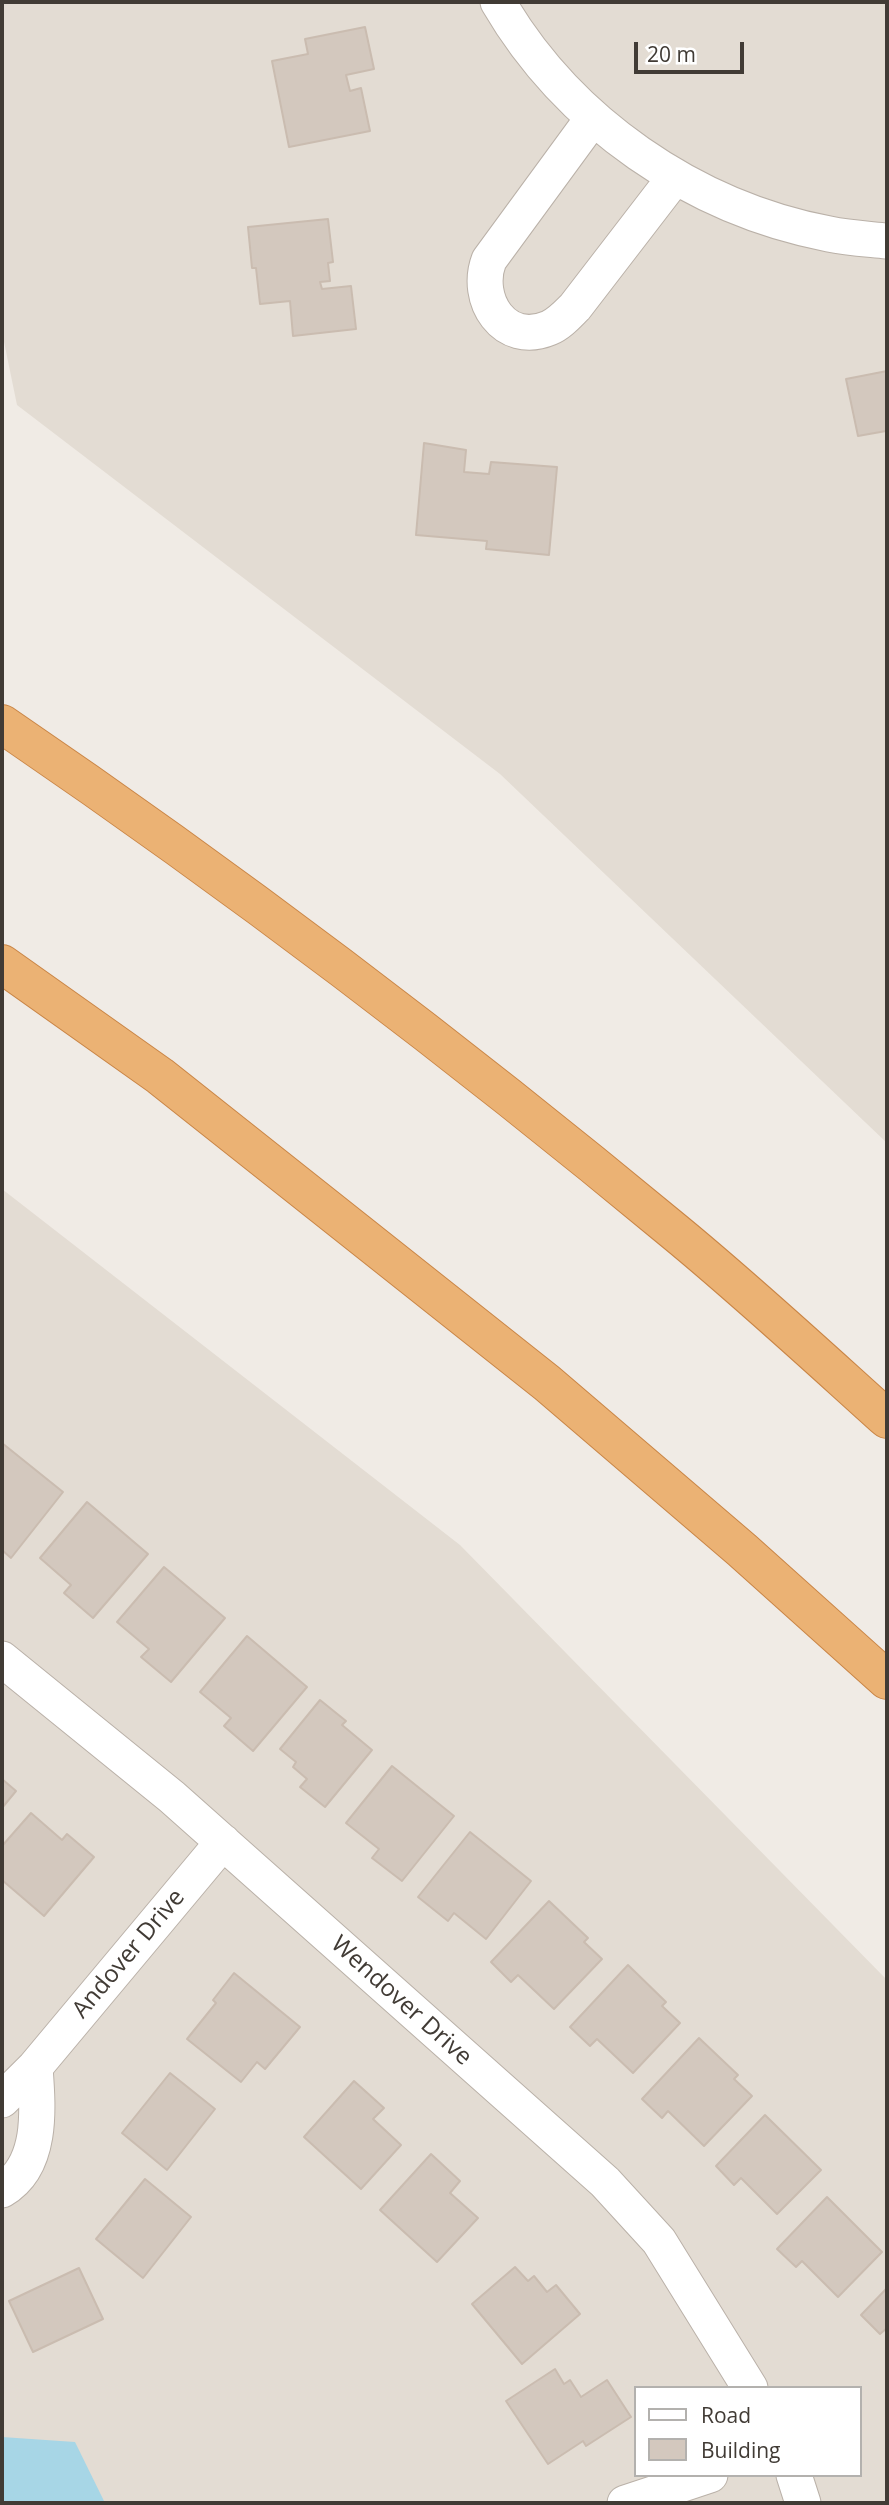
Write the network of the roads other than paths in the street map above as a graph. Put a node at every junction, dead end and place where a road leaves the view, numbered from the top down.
1 (498, 2) edge
2 (593, 118) junction
3 (675, 177) junction
4 (887, 241) edge
5 (2, 724) edge
6 (2, 964) edge
7 (887, 1419) edge
8 (2, 1659) edge
9 (887, 1680) edge
10 (223, 1842) junction
11 (35, 2067) junction
12 (2, 2100) edge
13 (2, 2190) edge
14 (749, 2386) edge
15 (704, 2477) edge
16 (795, 2477) edge
17 (625, 2503) edge
18 (803, 2503) edge

1 - 2 street
2 - 3 street
2 - 3 street
3 - 4 street
5 - 7 highway
6 - 9 highway
8 - 10 street, Wendover Drive
10 - 11 street, Andover Drive
10 - 14 street, Wendover Drive
11 - 12 street, Andover Drive
11 - 13 street
15 - 17 street
16 - 18 street

